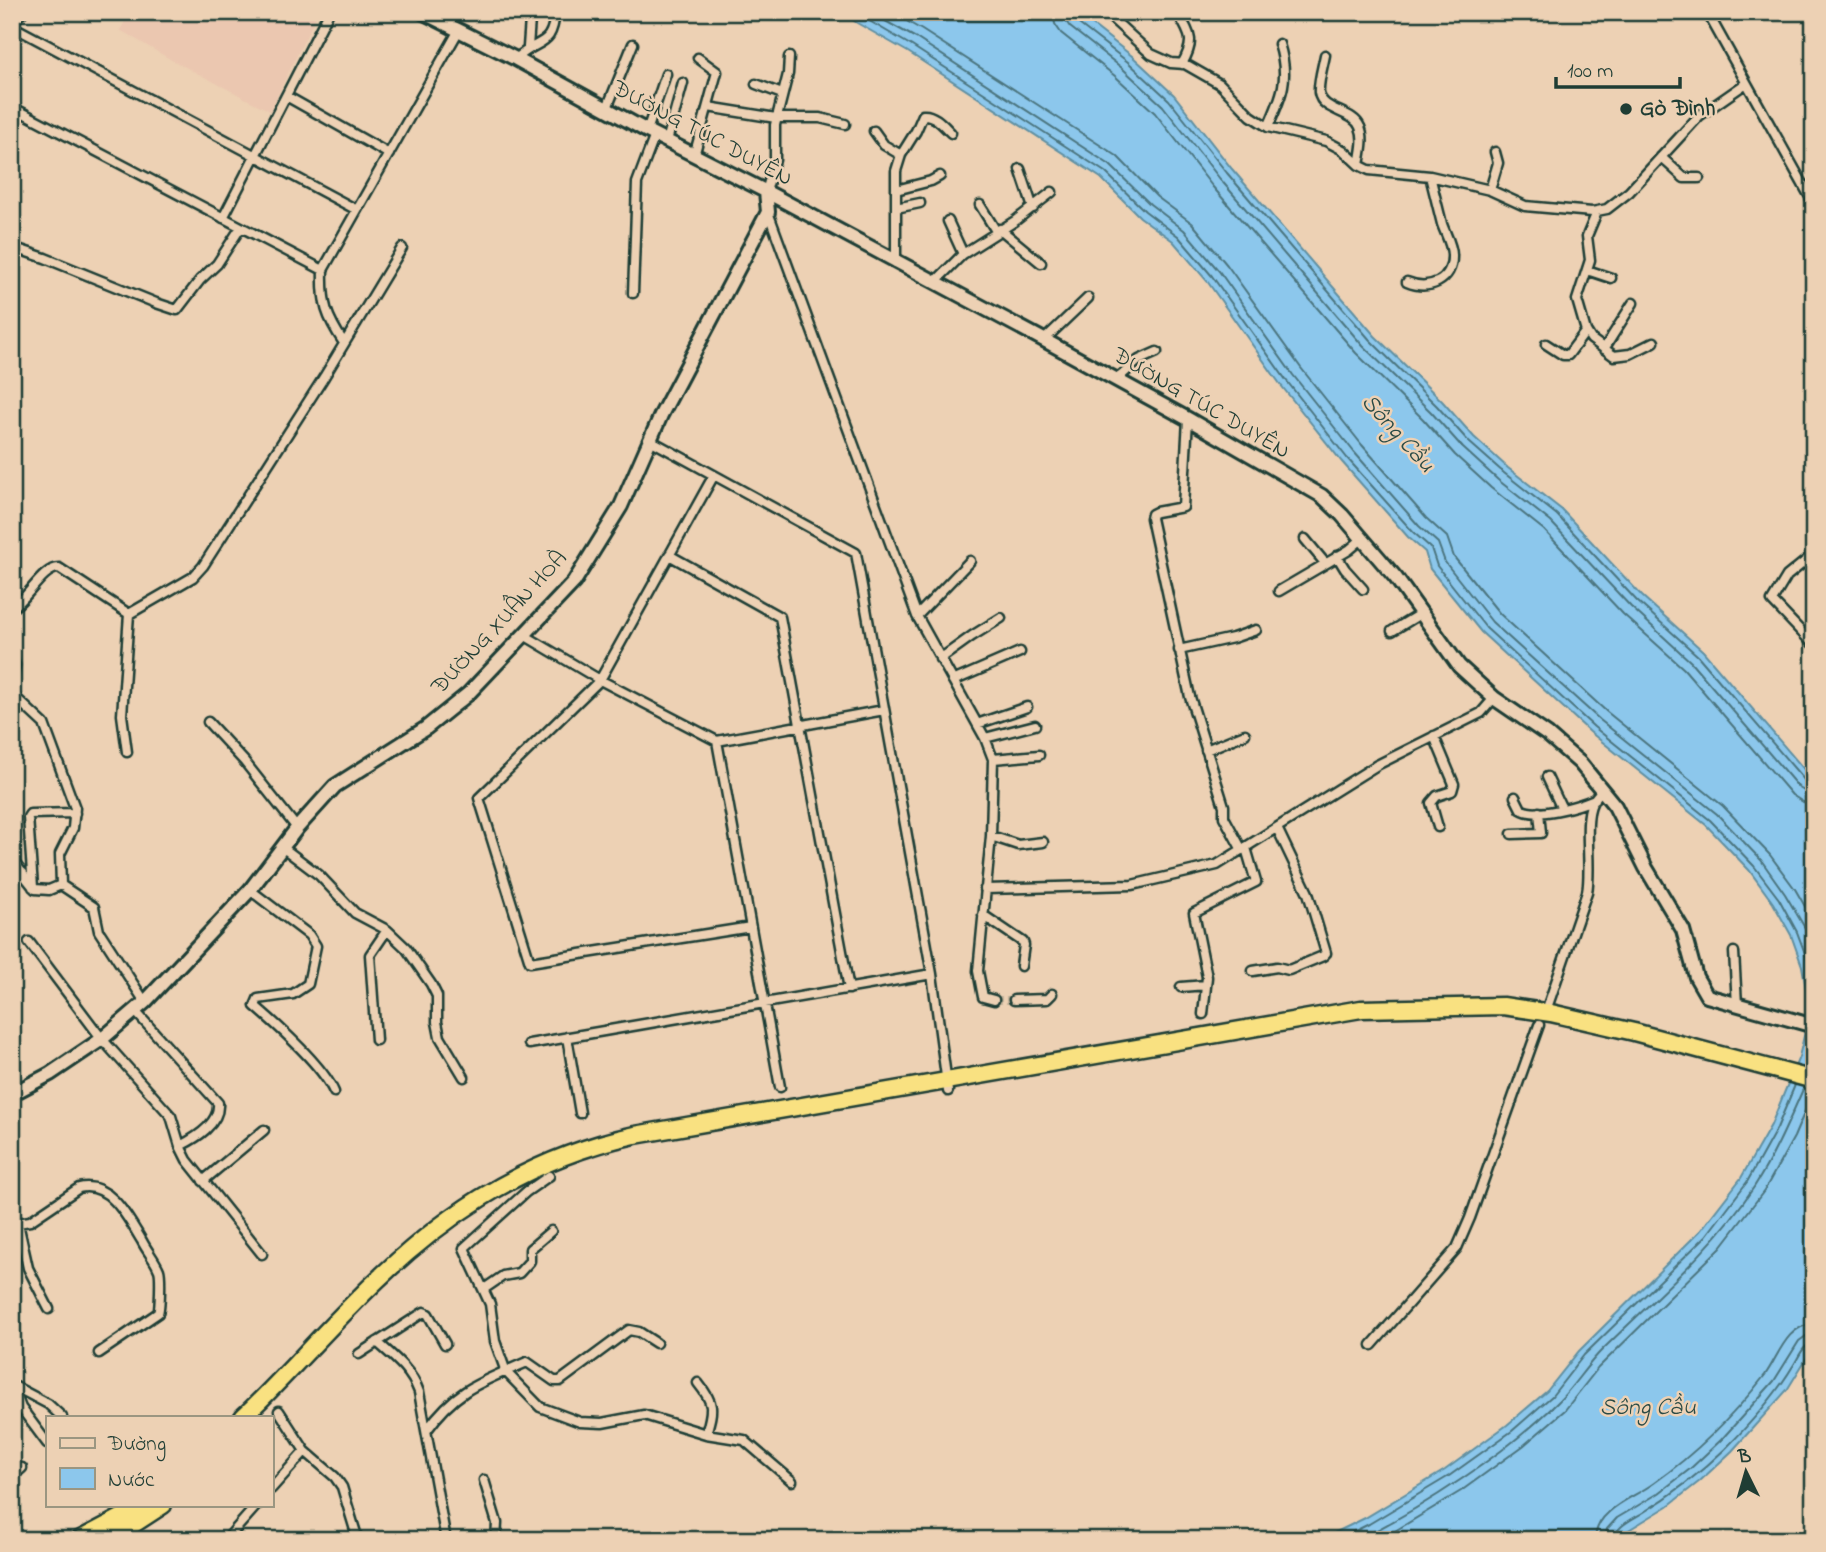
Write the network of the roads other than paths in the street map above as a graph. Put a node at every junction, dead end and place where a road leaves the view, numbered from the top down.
1 (23, 12) edge
2 (329, 12) edge
3 (422, 12) edge
4 (524, 12) edge
5 (555, 12) edge
6 (1105, 12) edge
7 (1177, 12) edge
8 (1281, 12) edge
9 (1290, 12) edge
10 (1707, 12) edge
11 (12, 24) edge
12 (459, 30) junction
13 (633, 44) dead end
14 (1279, 44) dead end
15 (528, 47) junction
16 (1325, 55) dead end
17 (789, 57) dead end
18 (698, 58) dead end
19 (516, 59) junction
20 (1182, 64) junction
21 (666, 74) dead end
22 (683, 83) dead end
23 (756, 84) dead end
24 (1745, 84) junction
25 (782, 94) junction
26 (288, 97) junction
27 (708, 107) junction
28 (13, 108) edge
29 (607, 108) junction
30 (776, 118) junction
31 (845, 124) dead end
32 (1268, 127) junction
33 (874, 131) dead end
34 (951, 132) dead end
35 (656, 136) junction
36 (1495, 152) dead end
37 (389, 154) junction
38 (901, 155) junction
39 (254, 156) junction
40 (694, 156) junction
41 (1661, 157) junction
42 (1359, 165) junction
43 (1020, 169) dead end
44 (940, 176) dead end
45 (1430, 176) junction
46 (1699, 178) dead end
47 (896, 190) junction
48 (1490, 190) junction
49 (766, 192) junction
50 (1052, 192) dead end
51 (920, 203) dead end
52 (1814, 204) edge
53 (980, 205) dead end
54 (896, 208) junction
55 (1033, 208) junction
56 (357, 210) junction
57 (768, 212) junction
58 (1597, 212) junction
59 (223, 218) junction
60 (948, 220) dead end
61 (241, 228) junction
62 (998, 230) junction
63 (12, 247) edge
64 (402, 248) dead end
65 (963, 254) junction
66 (896, 263) junction
67 (1041, 263) dead end
68 (323, 270) junction
69 (1587, 270) junction
70 (1611, 278) dead end
71 (1407, 282) dead end
72 (934, 283) junction
73 (633, 293) dead end
74 (1088, 298) dead end
75 (1633, 303) dead end
76 (1586, 331) junction
77 (1044, 340) junction
78 (1654, 342) dead end
79 (344, 344) junction
80 (1546, 344) dead end
81 (1604, 349) junction
82 (1157, 352) dead end
83 (1116, 380) junction
84 (1188, 419) junction
85 (650, 440) junction
86 (714, 475) junction
87 (1305, 539) dead end
88 (1362, 539) junction
89 (1814, 554) edge
90 (669, 555) junction
91 (1337, 556) junction
92 (970, 561) dead end
93 (1325, 564) junction
94 (1363, 589) dead end
95 (1279, 591) dead end
96 (12, 608) edge
97 (129, 614) junction
98 (1420, 614) junction
99 (916, 616) junction
100 (1001, 618) dead end
101 (1256, 629) dead end
102 (1392, 631) dead end
103 (524, 635) junction
104 (1814, 645) edge
105 (1179, 650) junction
106 (1020, 652) dead end
107 (12, 656) edge
108 (940, 660) junction
109 (600, 680) junction
110 (953, 681) junction
111 (12, 689) edge
112 (1494, 698) junction
113 (1027, 707) dead end
114 (884, 710) junction
115 (208, 722) dead end
116 (977, 724) junction
117 (800, 725) junction
118 (1035, 725) dead end
119 (1245, 734) dead end
120 (1434, 736) junction
121 (985, 738) junction
122 (717, 741) junction
123 (1206, 750) junction
124 (127, 752) dead end
125 (1039, 755) dead end
126 (993, 759) junction
127 (1547, 777) dead end
128 (1599, 795) junction
129 (1515, 797) dead end
130 (1562, 809) junction
131 (1539, 812) junction
132 (75, 813) junction
133 (1438, 827) dead end
134 (297, 828) junction
135 (1277, 828) junction
136 (1512, 834) dead end
137 (991, 836) junction
138 (1044, 842) dead end
139 (282, 847) junction
140 (1244, 849) junction
141 (12, 860) edge
142 (23, 873) junction
143 (12, 880) edge
144 (61, 886) junction
145 (33, 887) junction
146 (985, 889) junction
147 (250, 890) junction
148 (983, 915) junction
149 (751, 927) junction
150 (387, 930) junction
151 (29, 942) dead end
152 (1734, 952) dead end
153 (1021, 966) dead end
154 (1253, 971) dead end
155 (932, 974) junction
156 (1206, 985) junction
157 (1181, 987) dead end
158 (849, 989) junction
159 (1052, 994) dead end
160 (995, 1000) dead end
161 (1014, 1000) tunnel mouth
162 (145, 1003) junction
163 (765, 1003) junction
164 (1737, 1005) junction
165 (1547, 1008) dead end
166 (135, 1012) junction
167 (1203, 1014) dead end
168 (1539, 1025) dead end
169 (1814, 1026) edge
170 (567, 1037) junction
171 (102, 1039) junction
172 (376, 1040) dead end
173 (529, 1044) dead end
174 (1696, 1051) junction
175 (464, 1077) dead end
176 (1814, 1080) edge
177 (947, 1086) junction
178 (780, 1087) dead end
179 (1814, 1088) edge
180 (334, 1091) dead end
181 (12, 1094) edge
182 (580, 1113) dead end
183 (264, 1130) dead end
184 (180, 1146) junction
185 (549, 1176) dead end
186 (203, 1181) junction
187 (15, 1221) edge
188 (551, 1231) dead end
189 (262, 1254) dead end
190 (484, 1289) junction
191 (49, 1309) dead end
192 (377, 1342) junction
193 (656, 1343) dead end
194 (445, 1344) dead end
195 (1372, 1345) dead end
196 (99, 1353) dead end
197 (359, 1354) dead end
198 (506, 1372) junction
199 (698, 1383) dead end
200 (12, 1385) edge
201 (279, 1411) dead end
202 (61, 1416) edge
203 (244, 1416) edge
204 (257, 1416) edge
205 (427, 1430) junction
206 (706, 1434) junction
207 (46, 1442) edge
208 (305, 1451) junction
209 (22, 1468) dead end
210 (12, 1477) edge
211 (484, 1480) dead end
212 (792, 1481) dead end
213 (273, 1487) edge
214 (143, 1506) edge
215 (161, 1506) edge
216 (256, 1506) edge
217 (79, 1540) edge
218 (104, 1540) edge
219 (226, 1540) edge
220 (358, 1540) edge
221 (446, 1540) edge
222 (496, 1540) edge

1 - 11 street
2 - 26 street
3 - 12 street, ĐƯỜNG TÚC DUYÊN
4 - 15 street
5 - 15 street
6 - 20 street
7 - 20 street
8 - 9 street
10 - 24 street
11 - 39 street
12 - 19 street, ĐƯỜNG TÚC DUYÊN
12 - 37 street
13 - 29 street
14 - 32 street
15 - 19 street
16 - 42 street
17 - 25 street
18 - 27 street
19 - 29 street, ĐƯỜNG TÚC DUYÊN
20 - 32 street
21 - 35 street
22 - 35 street
23 - 25 street
24 - 41 street
24 - 52 street
25 - 30 street
26 - 37 street
26 - 39 street
27 - 30 street
27 - 40 street
28 - 59 street
29 - 35 street, ĐƯỜNG TÚC DUYÊN
30 - 31 street
30 - 49 street
32 - 42 street
33 - 38 street
34 - 38 street
35 - 40 street, ĐƯỜNG TÚC DUYÊN
35 - 73 street
36 - 48 street
37 - 56 street
38 - 47 street
39 - 56 street
39 - 59 street
40 - 49 street, ĐƯỜNG TÚC DUYÊN
41 - 46 street
41 - 58 street
42 - 45 street
43 - 55 street
44 - 47 street
45 - 48 street
45 - 71 street
47 - 54 street
48 - 58 street
49 - 57 street
49 - 66 street, ĐƯỜNG TÚC DUYÊN
50 - 55 street
51 - 54 street
53 - 62 street
54 - 66 street
55 - 62 street
56 - 68 street
57 - 85 street, ĐƯỜNG XUÂN HOÀ
57 - 99 street
58 - 69 street
59 - 61 street
60 - 65 street
61 - 63 street
61 - 68 street
62 - 65 street
62 - 67 street
64 - 79 street
65 - 72 street
66 - 72 street, ĐƯỜNG TÚC DUYÊN
68 - 79 street
69 - 70 street
69 - 76 street
72 - 77 street, ĐƯỜNG TÚC DUYÊN
74 - 77 street
75 - 81 street
76 - 80 street
76 - 81 street
77 - 83 street, ĐƯỜNG TÚC DUYÊN
78 - 81 street
79 - 97 street
82 - 83 street
83 - 84 street, ĐƯỜNG TÚC DUYÊN
84 - 88 street, ĐƯỜNG TÚC DUYÊN
84 - 105 street
85 - 86 street
85 - 103 street, ĐƯỜNG XUÂN HOÀ
86 - 90 street
86 - 114 street
87 - 93 street
88 - 91 street
88 - 98 street, ĐƯỜNG TÚC DUYÊN
89 - 104 street
90 - 109 street
90 - 117 street
91 - 93 street
91 - 94 street
92 - 99 street
93 - 95 street
96 - 97 street
97 - 124 street
98 - 102 street
98 - 112 street, ĐƯỜNG TÚC DUYÊN
99 - 108 street
100 - 108 street
101 - 105 street
103 - 109 street
103 - 134 street, ĐƯỜNG XUÂN HOÀ
105 - 123 street
106 - 110 street
107 - 111 street
108 - 110 street
109 - 122 street
109 - 149 street
110 - 116 street
111 - 132 street
112 - 120 street
112 - 128 street, ĐƯỜNG TÚC DUYÊN
113 - 116 street
114 - 117 street
114 - 155 street
115 - 134 street
116 - 121 street
117 - 122 street
117 - 158 street
118 - 121 street
119 - 123 street
120 - 133 street
120 - 135 street
121 - 126 street
122 - 149 street
123 - 140 street
125 - 126 street
126 - 137 street
127 - 130 street
128 - 130 street
128 - 164 street, ĐƯỜNG TÚC DUYÊN
128 - 165 street
129 - 131 street
130 - 131 street
131 - 136 street
132 - 144 street
132 - 145 street
134 - 139 street, ĐƯỜNG XUÂN HOÀ
135 - 140 street
135 - 154 street
137 - 138 street
137 - 146 street
139 - 147 street, ĐƯỜNG XUÂN HOÀ
139 - 150 street
140 - 146 street
140 - 156 street
141 - 142 street
142 - 143 street
142 - 145 street
144 - 145 street
144 - 162 street
146 - 148 street
147 - 162 street, ĐƯỜNG XUÂN HOÀ
147 - 180 street
148 - 153 street
148 - 160 street
149 - 163 street
150 - 172 street
150 - 175 street
151 - 171 street
152 - 164 street
155 - 158 street
155 - 177 street
156 - 157 street
156 - 167 street
158 - 163 street
159 - 161 street
162 - 166 street, ĐƯỜNG XUÂN HOÀ
163 - 170 street
163 - 178 street
164 - 169 street, ĐƯỜNG TÚC DUYÊN
166 - 171 street, ĐƯỜNG XUÂN HOÀ
166 - 184 street
168 - 195 street
170 - 173 street
170 - 182 street
171 - 181 street, ĐƯỜNG XUÂN HOÀ
171 - 184 street
174 - 176 highway
174 - 177 highway
174 - 179 highway
177 - 203 highway
177 - 204 highway
183 - 186 street
184 - 186 street
185 - 190 street
186 - 189 street
187 - 191 street
187 - 196 street
188 - 190 street
190 - 198 street
192 - 194 street
192 - 197 street
192 - 205 street
193 - 198 street
198 - 205 street
198 - 206 street
199 - 206 street
200 - 202 street
200 - 207 street
201 - 208 street
205 - 221 street
206 - 212 street
208 - 213 street
208 - 220 street
209 - 210 street
211 - 222 street
214 - 217 highway
215 - 218 highway
216 - 219 street

